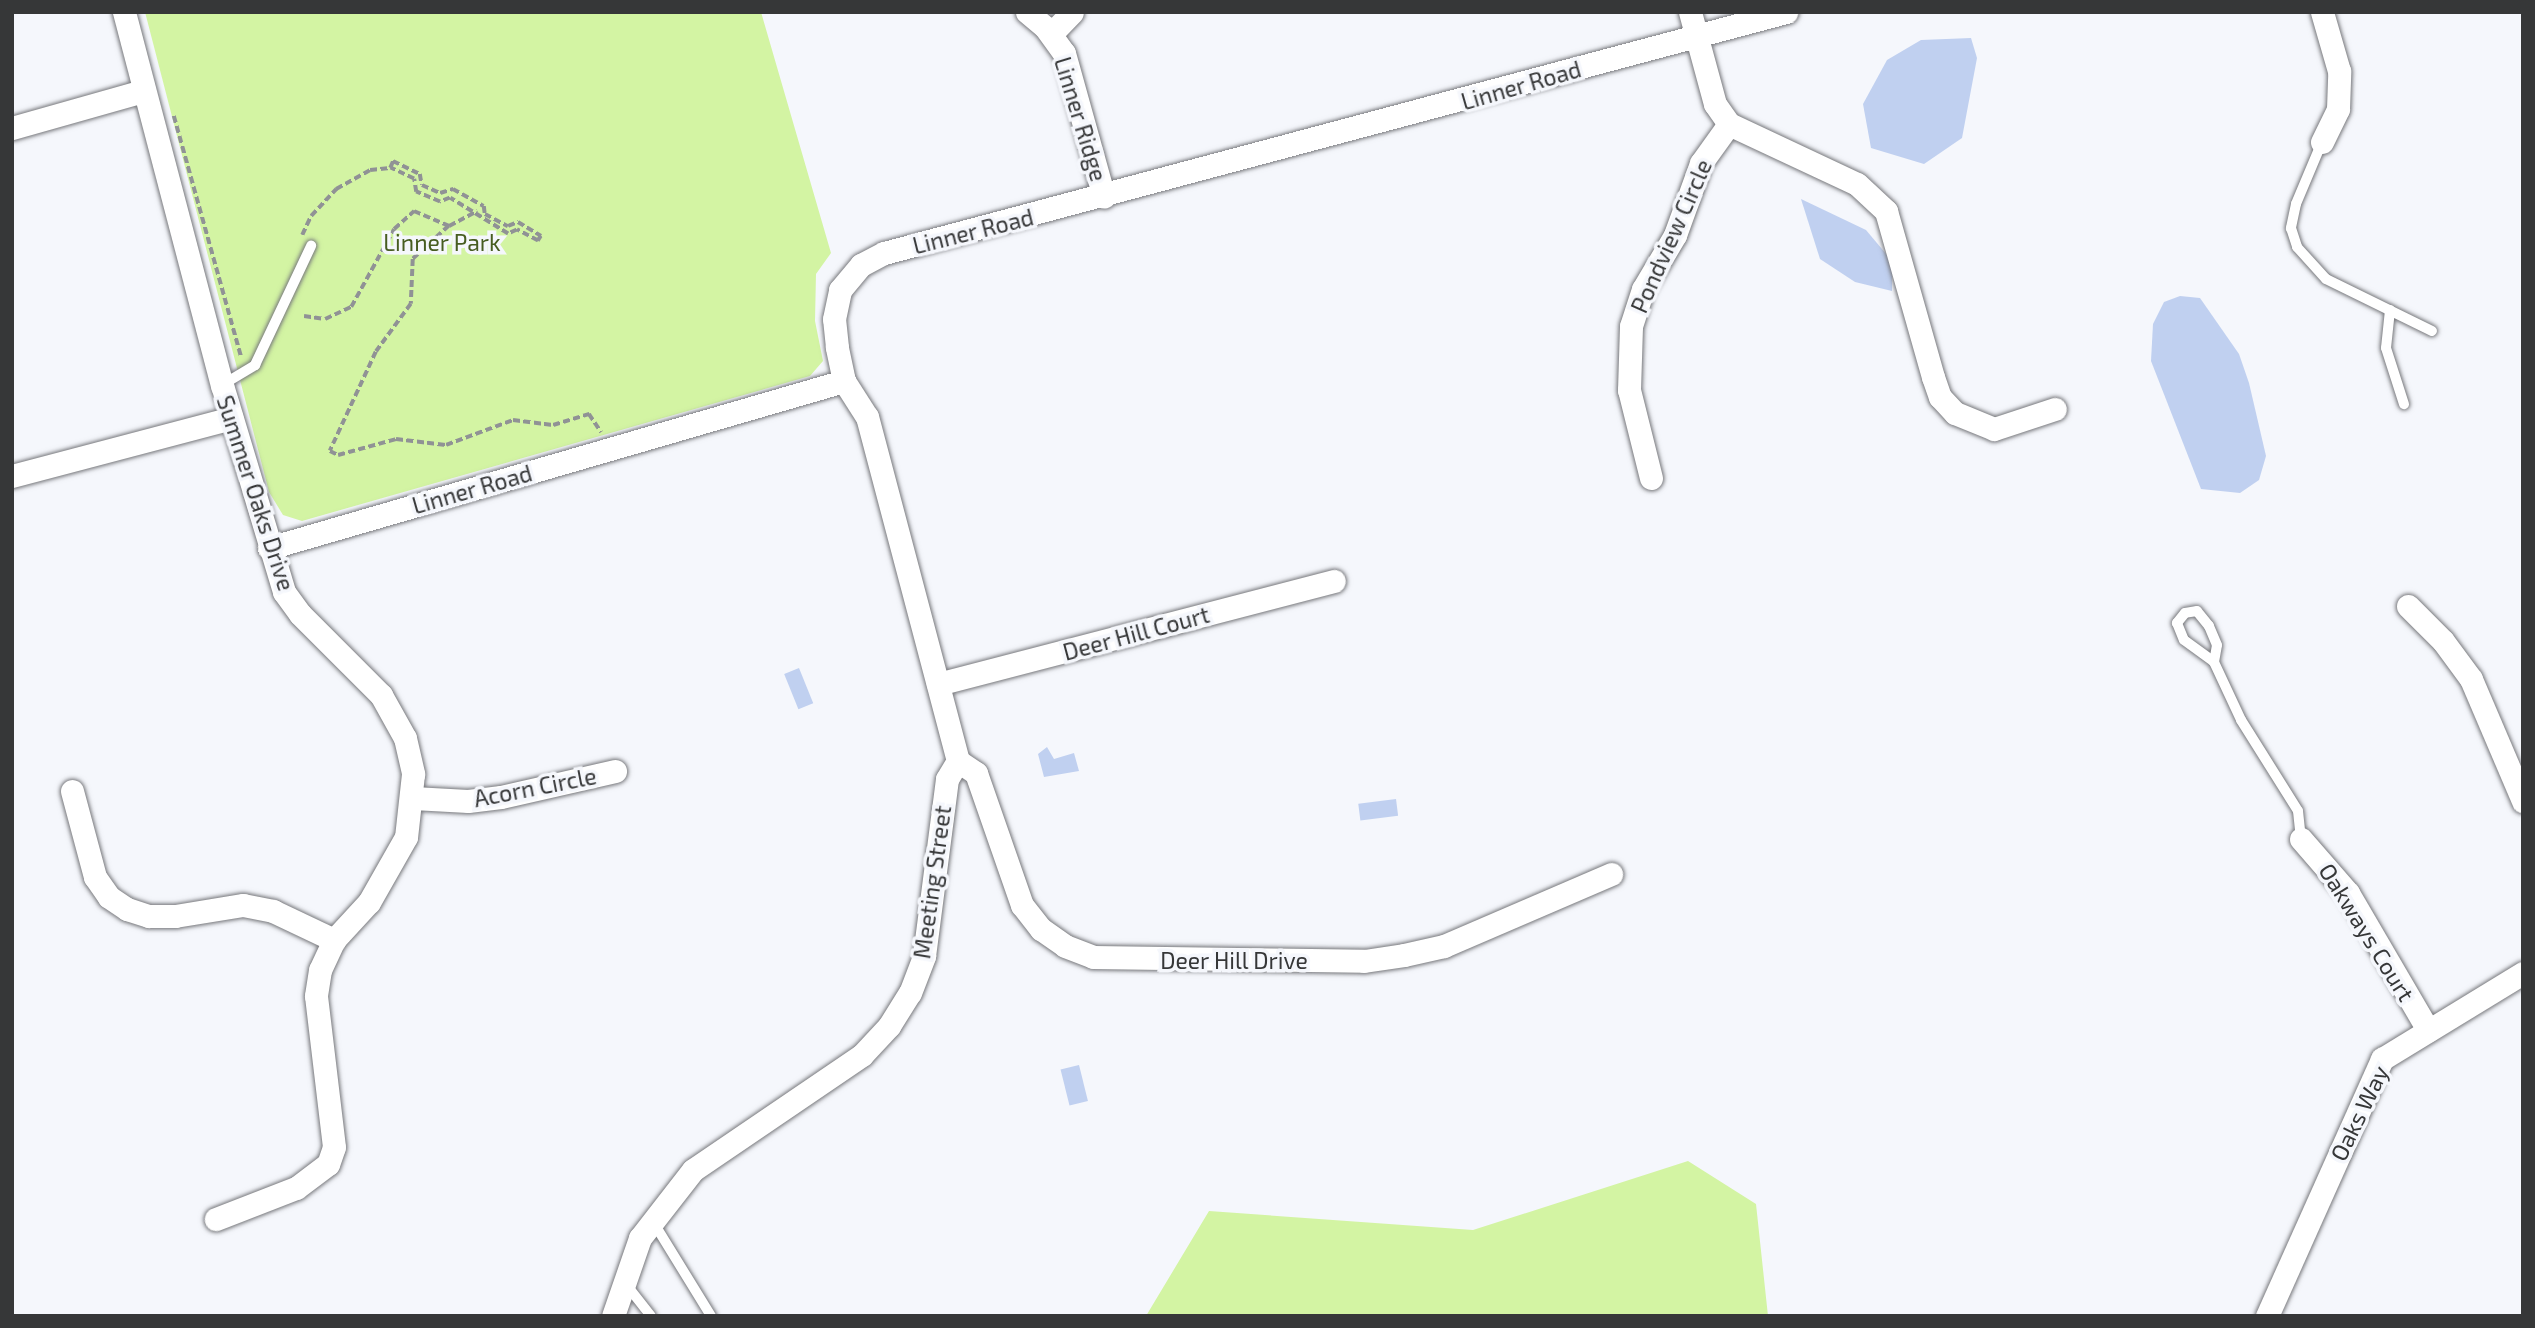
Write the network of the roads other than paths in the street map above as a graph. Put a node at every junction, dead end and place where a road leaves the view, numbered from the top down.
1 (124, 12) edge
2 (1027, 12) edge
3 (1072, 12) edge
4 (1690, 12) edge
5 (1786, 12) edge
6 (2322, 12) edge
7 (1051, 34) junction
8 (1696, 35) junction
9 (143, 91) junction
10 (1729, 124) junction
11 (12, 128) edge
12 (2322, 142) joint
13 (1104, 197) junction
14 (311, 246) dead end
15 (2390, 310) junction
16 (2432, 331) dead end
17 (844, 381) junction
18 (222, 385) junction
19 (2404, 404) dead end
20 (2055, 409) dead end
21 (231, 418) junction
22 (12, 476) edge
23 (1651, 478) dead end
24 (269, 548) junction
25 (1334, 581) dead end
26 (2408, 606) dead end
27 (2214, 662) junction
28 (938, 684) junction
29 (958, 761) junction
30 (615, 771) dead end
31 (72, 791) dead end
32 (413, 798) junction
33 (2523, 802) edge
34 (2301, 839) joint
35 (1611, 874) dead end
36 (334, 940) junction
37 (2523, 973) edge
38 (2428, 1030) junction
39 (216, 1219) dead end
40 (652, 1220) junction
41 (623, 1281) junction
42 (613, 1316) edge
43 (651, 1316) edge
44 (711, 1316) edge
45 (2267, 1316) edge

1 - 9 street, Summer Oaks Drive
2 - 7 street, Linner Ridge
3 - 7 street
4 - 8 street
5 - 8 street, Linner Road
6 - 12 street
7 - 13 street, Linner Ridge
8 - 10 street
8 - 13 street, Linner Road
9 - 11 street
9 - 18 street, Summer Oaks Drive
10 - 20 street
10 - 23 street, Pondview Circle
12 - 15 lane
13 - 17 street, Linner Road
14 - 18 lane
15 - 16 lane
15 - 19 lane
17 - 24 street, Linner Road
17 - 28 street
18 - 21 street, Summer Oaks Drive
21 - 22 street
21 - 24 street, Summer Oaks Drive
24 - 32 street, Summer Oaks Drive
25 - 28 street, Deer Hill Court
26 - 33 street
27 - 27 lane
27 - 34 lane
28 - 29 street
29 - 35 street, Deer Hill Drive
29 - 40 street, Meeting Street
30 - 32 street, Acorn Circle
31 - 36 street
32 - 36 street, Summer Oaks Drive
34 - 38 street, Oakways Court
36 - 39 street, Summer Oaks Drive
37 - 38 street, Oaks Way
38 - 45 street, Oaks Way
40 - 41 street, Meeting Street
40 - 44 lane
41 - 42 street, Meeting Street
41 - 43 lane

